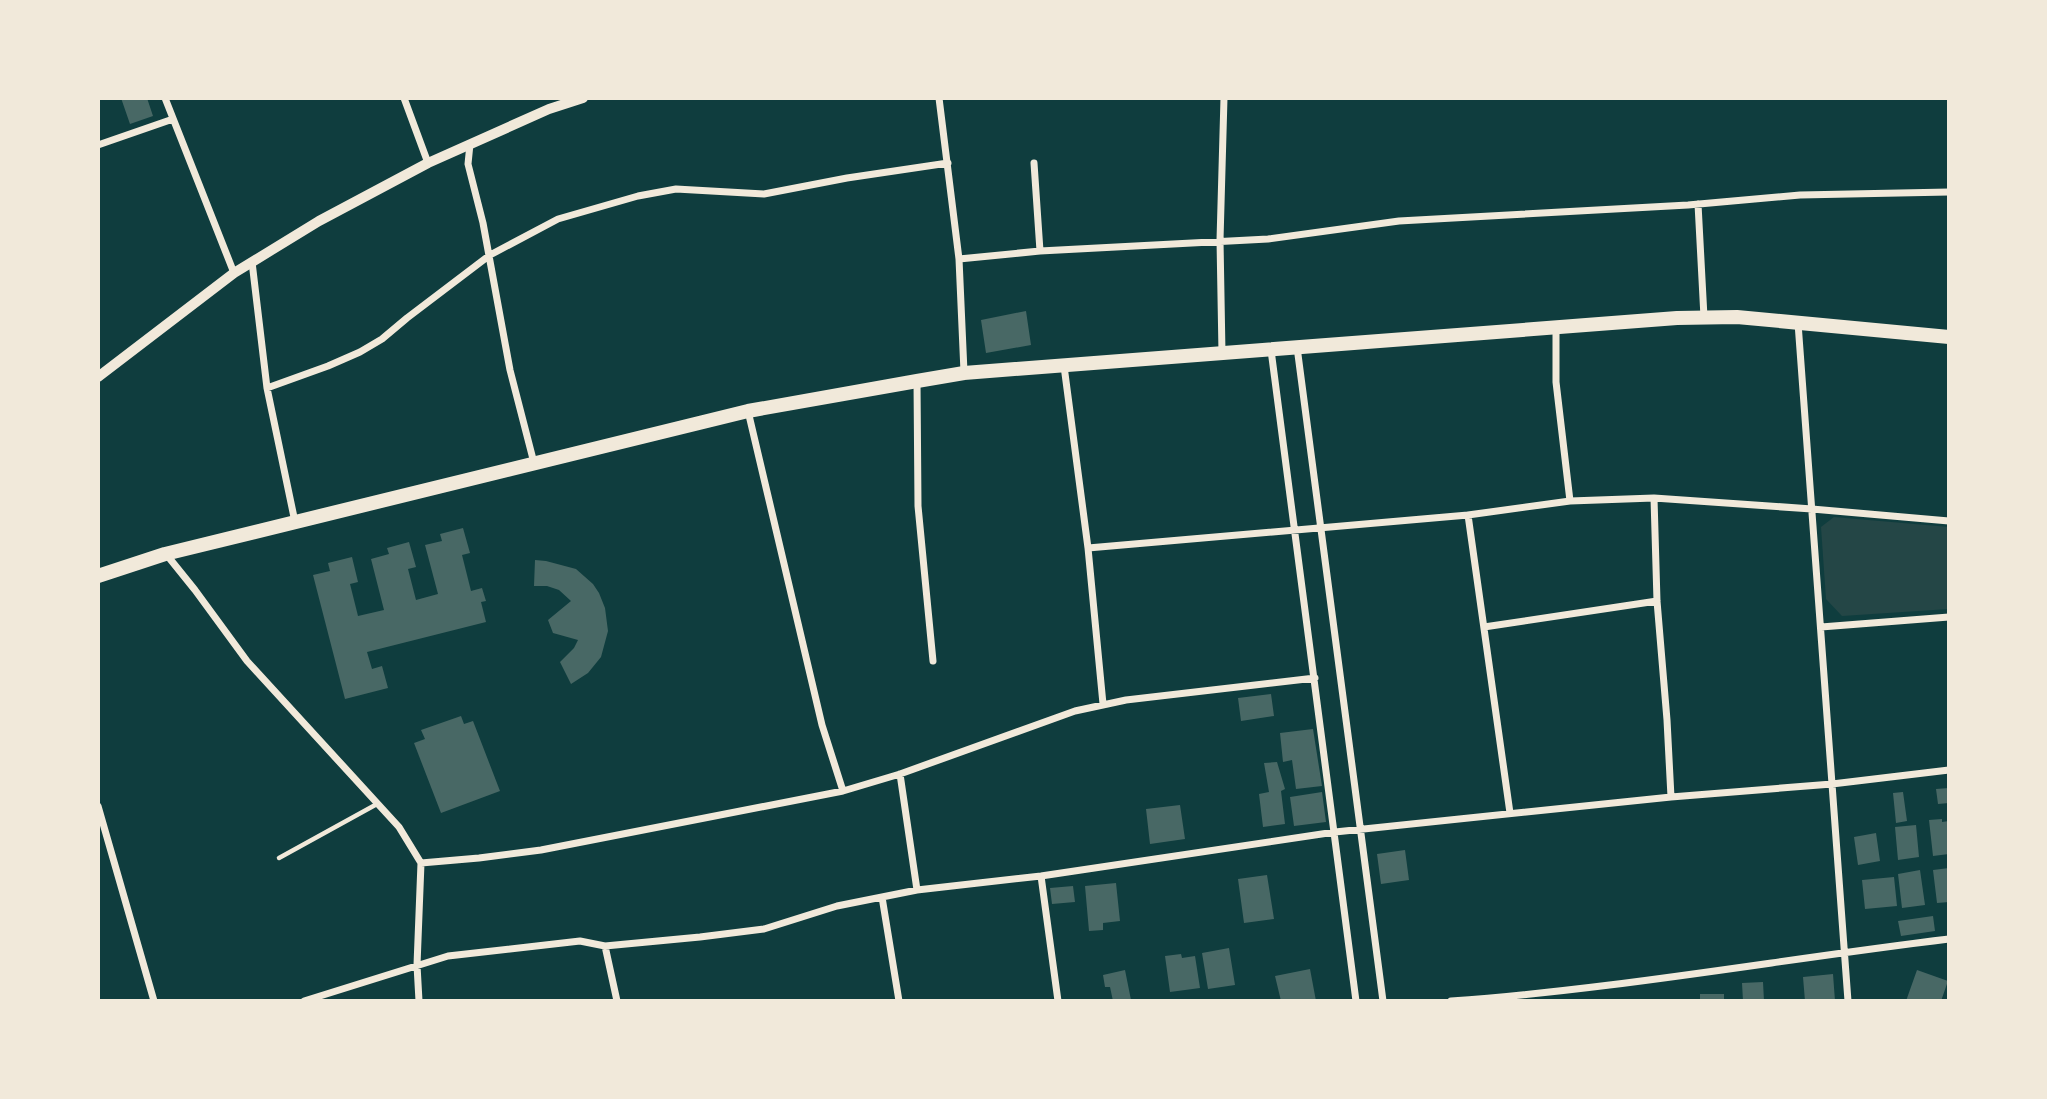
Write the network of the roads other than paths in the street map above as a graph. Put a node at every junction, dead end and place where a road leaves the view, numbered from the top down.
1 (165, 98) edge
2 (404, 98) edge
3 (583, 98) edge
4 (939, 98) edge
5 (1224, 98) edge
6 (547, 104) edge
7 (173, 119) junction
8 (470, 144) junction
9 (98, 145) edge
10 (428, 163) junction
11 (948, 163) junction
12 (1034, 163) dead end
13 (1949, 192) edge
14 (1699, 204) junction
15 (1220, 240) junction
16 (1040, 250) junction
17 (490, 255) junction
18 (959, 260) junction
19 (252, 262) junction
20 (234, 273) junction
21 (1704, 317) junction
22 (1798, 323) junction
23 (1556, 327) junction
24 (1949, 337) edge
25 (1297, 347) junction
26 (1271, 349) junction
27 (1222, 354) junction
28 (1064, 366) junction
29 (964, 373) junction
30 (98, 377) edge
31 (917, 380) junction
32 (267, 388) junction
33 (748, 411) junction
34 (534, 463) junction
35 (1654, 498) junction
36 (1570, 501) junction
37 (1812, 509) junction
38 (1468, 514) junction
39 (1949, 521) edge
40 (295, 522) junction
41 (1321, 527) junction
42 (1294, 528) junction
43 (1088, 548) junction
44 (165, 554) junction
45 (98, 576) edge
46 (1657, 601) junction
47 (1949, 617) edge
48 (1484, 627) junction
49 (1821, 627) junction
50 (933, 661) dead end
51 (1315, 678) junction
52 (1103, 704) junction
53 (1949, 770) edge
54 (900, 774) junction
55 (1832, 784) junction
56 (843, 791) junction
57 (1671, 797) junction
58 (378, 803) junction
59 (98, 806) edge
60 (1510, 813) junction
61 (1361, 830) junction
62 (1335, 832) junction
63 (279, 858) dead end
64 (421, 863) junction
65 (1041, 876) junction
66 (917, 890) junction
67 (882, 897) junction
68 (1949, 939) edge
69 (605, 946) junction
70 (1843, 952) junction
71 (417, 965) junction
72 (1536, 998) edge
73 (154, 1001) edge
74 (304, 1001) edge
75 (419, 1001) edge
76 (617, 1001) edge
77 (899, 1001) edge
78 (1059, 1001) edge
79 (1356, 1001) edge
80 (1384, 1001) edge
81 (1451, 1001) edge
82 (1848, 1001) edge

1 - 7 street
2 - 10 street
3 - 6 street
4 - 11 street
5 - 15 street
6 - 8 street
7 - 9 street
7 - 20 street
8 - 10 street
8 - 17 street
10 - 19 street
11 - 17 street
11 - 18 street
12 - 16 street
13 - 14 street
14 - 15 street
14 - 21 street
15 - 16 street
15 - 27 street
16 - 18 street
17 - 32 street
17 - 34 street
18 - 29 street
19 - 20 street
19 - 32 street
20 - 30 street
21 - 22 main road
21 - 23 main road
22 - 24 main road
22 - 37 street
23 - 25 main road
23 - 36 street
25 - 26 main road
25 - 41 street
26 - 27 main road
26 - 42 street
27 - 28 main road
28 - 29 main road
28 - 43 street
29 - 31 main road
31 - 33 main road
31 - 50 street
32 - 40 street
33 - 34 main road
33 - 56 street
34 - 40 main road
35 - 36 street
35 - 37 street
35 - 46 street
36 - 38 street
37 - 39 street
37 - 49 street
38 - 41 street
38 - 48 street
40 - 44 main road
41 - 42 street
41 - 61 street
42 - 43 street
42 - 51 street
43 - 52 street
44 - 45 main road
44 - 58 street
46 - 48 street
46 - 57 street
47 - 49 street
48 - 60 street
49 - 55 street
51 - 52 street
51 - 62 street
52 - 54 street
53 - 55 street
54 - 56 street
54 - 66 street
55 - 57 street
55 - 70 street
56 - 64 street
57 - 60 street
58 - 63 lane
58 - 64 street
59 - 73 street
60 - 61 street
61 - 62 street
61 - 80 street
62 - 65 street
62 - 79 street
64 - 71 street
65 - 66 street
65 - 78 street
66 - 67 street
67 - 69 street
67 - 77 street
68 - 70 street
69 - 71 street
69 - 76 street
70 - 72 street
70 - 82 street
71 - 74 street
71 - 75 street
72 - 81 street

